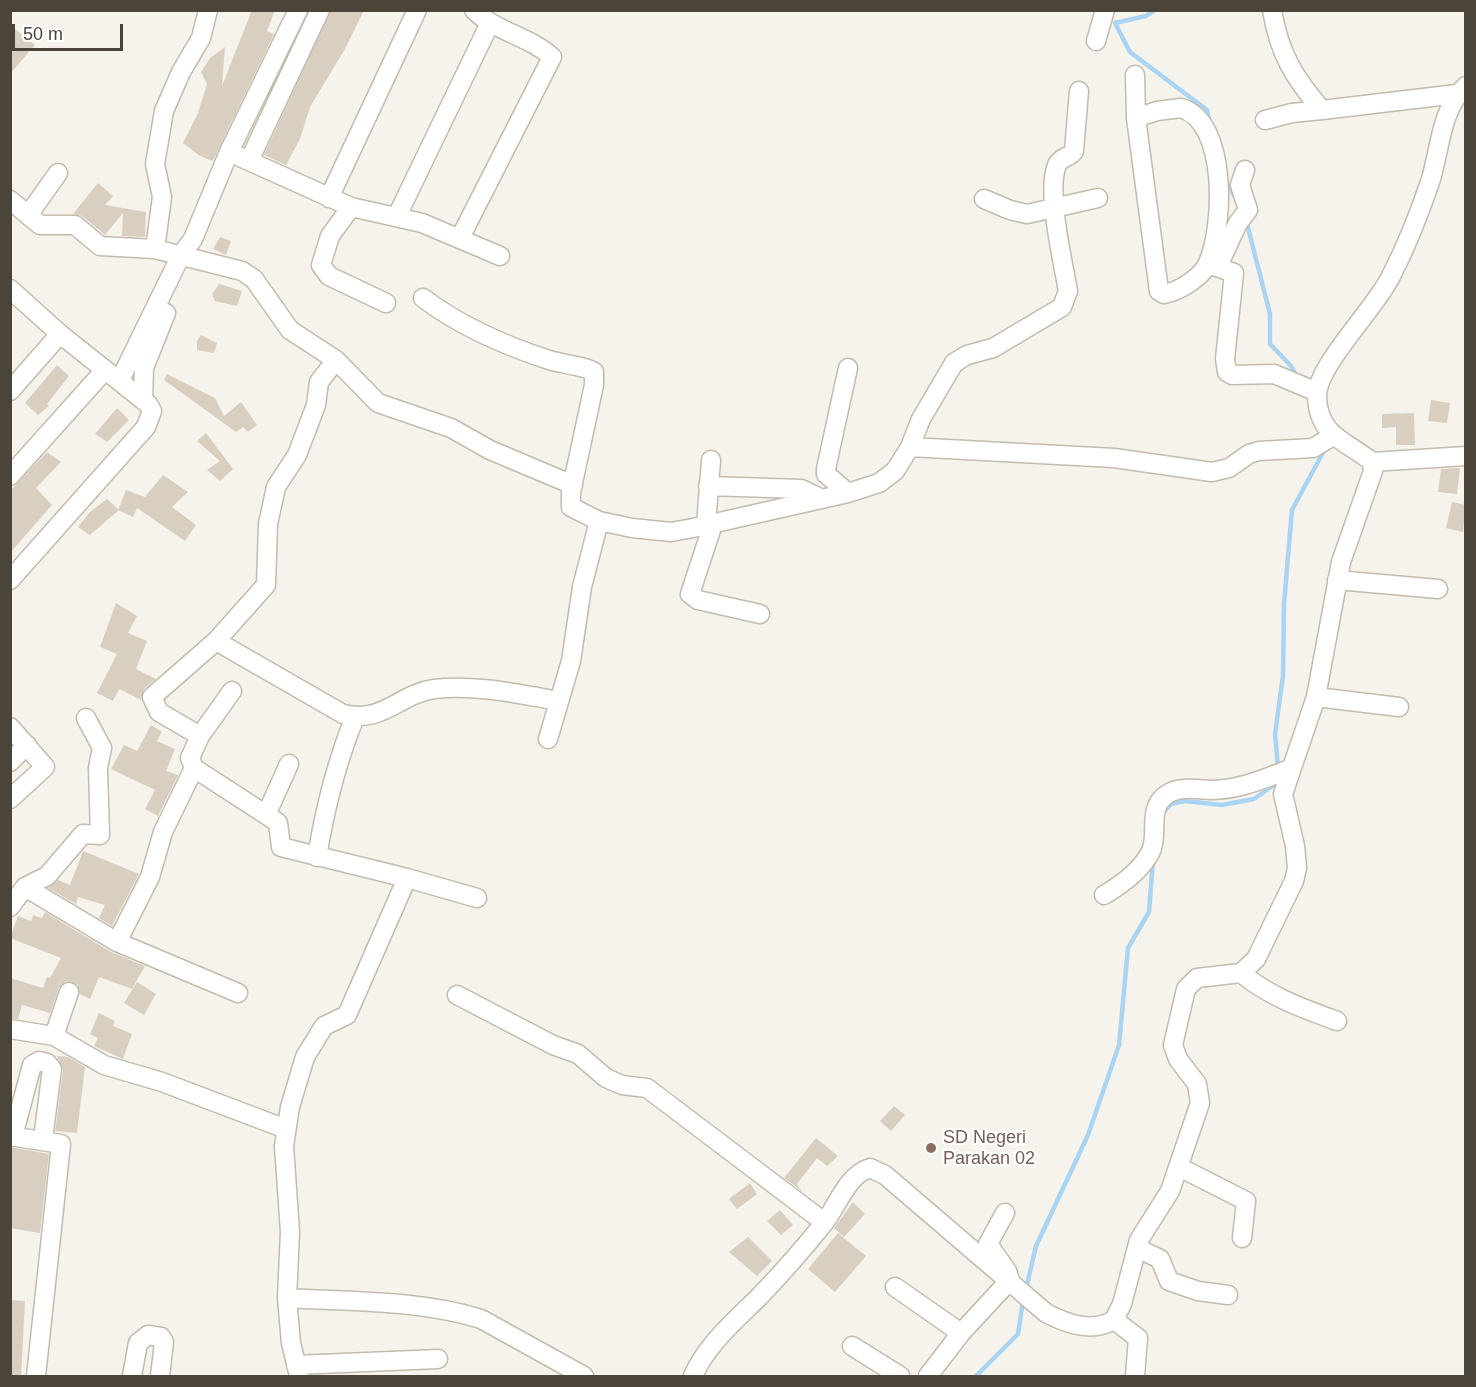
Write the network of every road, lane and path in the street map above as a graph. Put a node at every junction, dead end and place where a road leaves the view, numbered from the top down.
1 (208, 10) edge
2 (298, 10) edge
3 (320, 10) edge
4 (474, 10) edge
5 (1105, 10) edge
6 (1272, 10) edge
7 (414, 11) edge
8 (490, 23) junction
9 (1096, 41) dead end
10 (1135, 75) dead end
11 (1461, 90) edge
12 (1079, 92) dead end
13 (1322, 110) junction
14 (1136, 118) junction
15 (1264, 120) dead end
16 (230, 152) junction
17 (249, 161) junction
18 (1245, 170) dead end
19 (58, 173) dead end
20 (329, 198) junction
21 (1098, 198) dead end
22 (984, 199) dead end
23 (10, 200) edge
24 (1055, 206) junction
25 (351, 207) junction
26 (29, 214) junction
27 (397, 216) junction
28 (460, 238) junction
29 (155, 249) junction
30 (500, 256) dead end
31 (187, 257) junction
32 (1213, 265) junction
33 (10, 289) edge
34 (423, 298) dead end
35 (386, 303) dead end
36 (60, 333) junction
37 (336, 360) junction
38 (848, 368) dead end
39 (105, 370) junction
40 (120, 380) junction
41 (10, 391) edge
42 (1314, 391) junction
43 (143, 400) junction
44 (1325, 442) junction
45 (910, 447) junction
46 (1466, 456) edge
47 (711, 460) dead end
48 (1372, 462) junction
49 (10, 476) edge
50 (573, 485) junction
51 (708, 486) junction
52 (848, 493) junction
53 (822, 499) junction
54 (599, 521) junction
55 (709, 525) junction
56 (10, 580) edge
57 (1337, 580) junction
58 (1438, 589) dead end
59 (760, 614) dead end
60 (216, 641) junction
61 (232, 691) dead end
62 (1316, 697) junction
63 (559, 701) junction
64 (1399, 707) dead end
65 (355, 717) junction
66 (86, 718) dead end
67 (10, 727) edge
68 (200, 736) junction
69 (548, 739) dead end
70 (27, 745) junction
71 (10, 762) edge
72 (289, 764) dead end
73 (194, 768) junction
74 (1282, 772) junction
75 (10, 799) edge
76 (267, 813) junction
77 (317, 857) junction
78 (407, 878) junction
79 (25, 887) junction
80 (1104, 895) dead end
81 (477, 898) dead end
82 (10, 907) edge
83 (117, 942) junction
84 (1241, 973) junction
85 (69, 992) dead end
86 (238, 993) dead end
87 (457, 995) dead end
88 (1336, 1021) dead end
89 (10, 1029) edge
90 (54, 1036) junction
91 (286, 1129) junction
92 (12, 1136) edge
93 (43, 1139) junction
94 (1179, 1167) junction
95 (1005, 1214) dead end
96 (824, 1222) junction
97 (1242, 1238) dead end
98 (1137, 1248) junction
99 (1015, 1285) junction
100 (895, 1287) dead end
101 (1228, 1295) dead end
102 (287, 1298) junction
103 (1114, 1320) junction
104 (961, 1333) junction
105 (852, 1346) dead end
106 (438, 1359) dead end
107 (297, 1371) edge
108 (36, 1377) edge
109 (132, 1377) edge
110 (160, 1377) edge
111 (584, 1377) edge
112 (693, 1377) edge
113 (900, 1377) edge
114 (928, 1377) edge
115 (1135, 1377) edge

1 - 29 street
2 - 16 street
3 - 17 street
4 - 8 street
5 - 9 street
6 - 13 street
7 - 20 street
8 - 27 street
8 - 28 street
10 - 14 street
11 - 13 street
11 - 42 street
12 - 24 street
13 - 15 street
14 - 32 street
14 - 32 street
16 - 17 street
16 - 31 street
17 - 20 street
18 - 32 street
19 - 26 street
20 - 25 street
21 - 24 street
22 - 24 street
23 - 26 street
24 - 45 street
25 - 27 street
25 - 35 street
26 - 29 street
27 - 28 street
28 - 30 street
29 - 31 street
31 - 37 street
31 - 40 street
31 - 43 street
32 - 42 street
33 - 36 street
34 - 50 street
36 - 39 street
36 - 41 street
37 - 50 street
37 - 60 street
38 - 52 street
39 - 40 street
39 - 49 street
40 - 43 street
42 - 44 street
43 - 56 street
44 - 45 street
44 - 48 street
45 - 52 street
46 - 48 street
47 - 51 street
48 - 57 street
50 - 54 street
51 - 53 street
51 - 55 street
52 - 53 street
53 - 55 street
54 - 55 street
54 - 63 street
55 - 59 street
57 - 58 street
57 - 62 street
60 - 65 street
60 - 68 street
61 - 68 street
62 - 64 street
62 - 74 street
63 - 65 street
63 - 69 street
65 - 77 street
66 - 79 street
67 - 70 street
68 - 73 street
70 - 71 street
70 - 75 street
72 - 76 street
73 - 76 street
73 - 83 street
74 - 80 street
74 - 84 street
76 - 77 street
77 - 78 street
78 - 81 street
78 - 91 street
79 - 82 street
79 - 83 street
83 - 86 street
84 - 88 street
84 - 94 street
85 - 90 street
87 - 96 street
89 - 90 street
90 - 91 street
91 - 102 street
92 - 93 street
92 - 93 street
93 - 108 street
94 - 97 street
94 - 98 street
95 - 99 street
96 - 99 street
96 - 112 street
98 - 101 street
98 - 103 street
99 - 103 street
99 - 104 street
100 - 104 street
102 - 107 street
102 - 111 street
103 - 115 street
104 - 114 street
105 - 113 street
106 - 107 street
109 - 110 street

